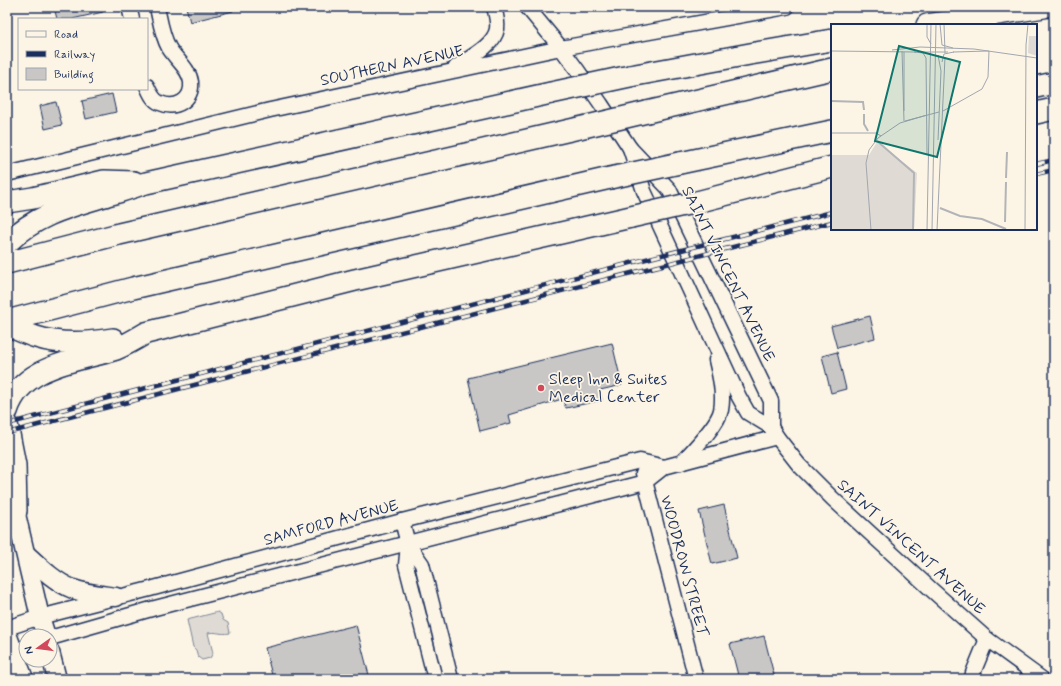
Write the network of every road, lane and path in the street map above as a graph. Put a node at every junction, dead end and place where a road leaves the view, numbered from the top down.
1 (129, 7) edge
2 (157, 7) edge
3 (494, 7) edge
4 (527, 7) edge
5 (787, 7) edge
6 (1044, 7) edge
7 (1054, 17) edge
8 (132, 18) edge
9 (934, 24) edge
10 (1023, 24) edge
11 (831, 40) edge
12 (561, 48) junction
13 (831, 69) edge
14 (449, 71) junction
15 (1054, 83) edge
16 (1037, 87) edge
17 (148, 88) edge
18 (1054, 109) edge
19 (1037, 113) edge
20 (831, 131) edge
21 (630, 148) junction
22 (831, 167) edge
23 (7, 174) edge
24 (146, 183) junction
25 (7, 202) edge
26 (7, 243) edge
27 (7, 263) edge
28 (7, 321) edge
29 (7, 325) edge
30 (146, 334) junction
31 (711, 336) junction
32 (7, 411) edge
33 (7, 424) edge
34 (774, 432) junction
35 (640, 461) junction
36 (681, 463) junction
37 (664, 467) junction
38 (7, 476) edge
39 (645, 482) junction
40 (472, 503) junction
41 (16, 511) junction
42 (402, 521) junction
43 (479, 525) junction
44 (408, 544) junction
45 (26, 554) junction
46 (150, 589) junction
47 (116, 597) junction
48 (155, 608) junction
49 (40, 617) junction
50 (7, 628) edge
51 (43, 628) edge
52 (7, 634) edge
53 (58, 636) edge
54 (987, 639) junction
55 (16, 651) edge
56 (54, 668) edge
57 (24, 679) edge
58 (57, 679) edge
59 (435, 679) edge
60 (451, 679) edge
61 (696, 679) edge
62 (972, 679) edge
63 (1042, 679) edge

1 - 8 street
2 - 17 street
3 - 14 street
4 - 12 street, SAINT VINCENT AVENUE
5 - 12 street, SOUTHERN AVENUE
6 - 9 highway
7 - 10 highway
11 - 24 highway, bridge
12 - 14 street, SOUTHERN AVENUE
12 - 21 street, SAINT VINCENT AVENUE
13 - 27 highway, bridge
14 - 23 street, SOUTHERN AVENUE
15 - 16 highway
18 - 19 highway
20 - 28 highway, bridge
21 - 31 street, SAINT VINCENT AVENUE
21 - 34 street, SAINT VINCENT AVENUE
22 - 30 highway, bridge
24 - 25 highway
24 - 26 highway
29 - 30 highway
30 - 32 highway
31 - 34 street, SAINT VINCENT AVENUE
31 - 36 street
33 - 41 highway
34 - 36 street, SAMFORD AVENUE
34 - 54 street, SAINT VINCENT AVENUE
35 - 37 street, SAMFORD AVENUE
35 - 39 street, WOODROW STREET
35 - 40 street, SAMFORD AVENUE
36 - 37 street, SAMFORD AVENUE
37 - 39 street, SAMFORD AVENUE
38 - 41 main road
39 - 43 street, SAMFORD AVENUE
39 - 61 street, WOODROW STREET
40 - 42 street, SAMFORD AVENUE
40 - 43 street
41 - 45 main road
42 - 44 street
42 - 46 street, SAMFORD AVENUE
43 - 44 street, SAMFORD AVENUE
44 - 48 street, SAMFORD AVENUE
44 - 59 street
44 - 60 street
45 - 47 main road
45 - 49 main road
46 - 47 street, SAMFORD AVENUE
46 - 48 street
47 - 49 street, SAMFORD AVENUE
48 - 53 street, SAMFORD AVENUE
49 - 50 street, SAMFORD AVENUE
49 - 51 main road
52 - 55 main road
54 - 62 street
54 - 63 street, SAINT VINCENT AVENUE
55 - 57 main road
56 - 58 main road

